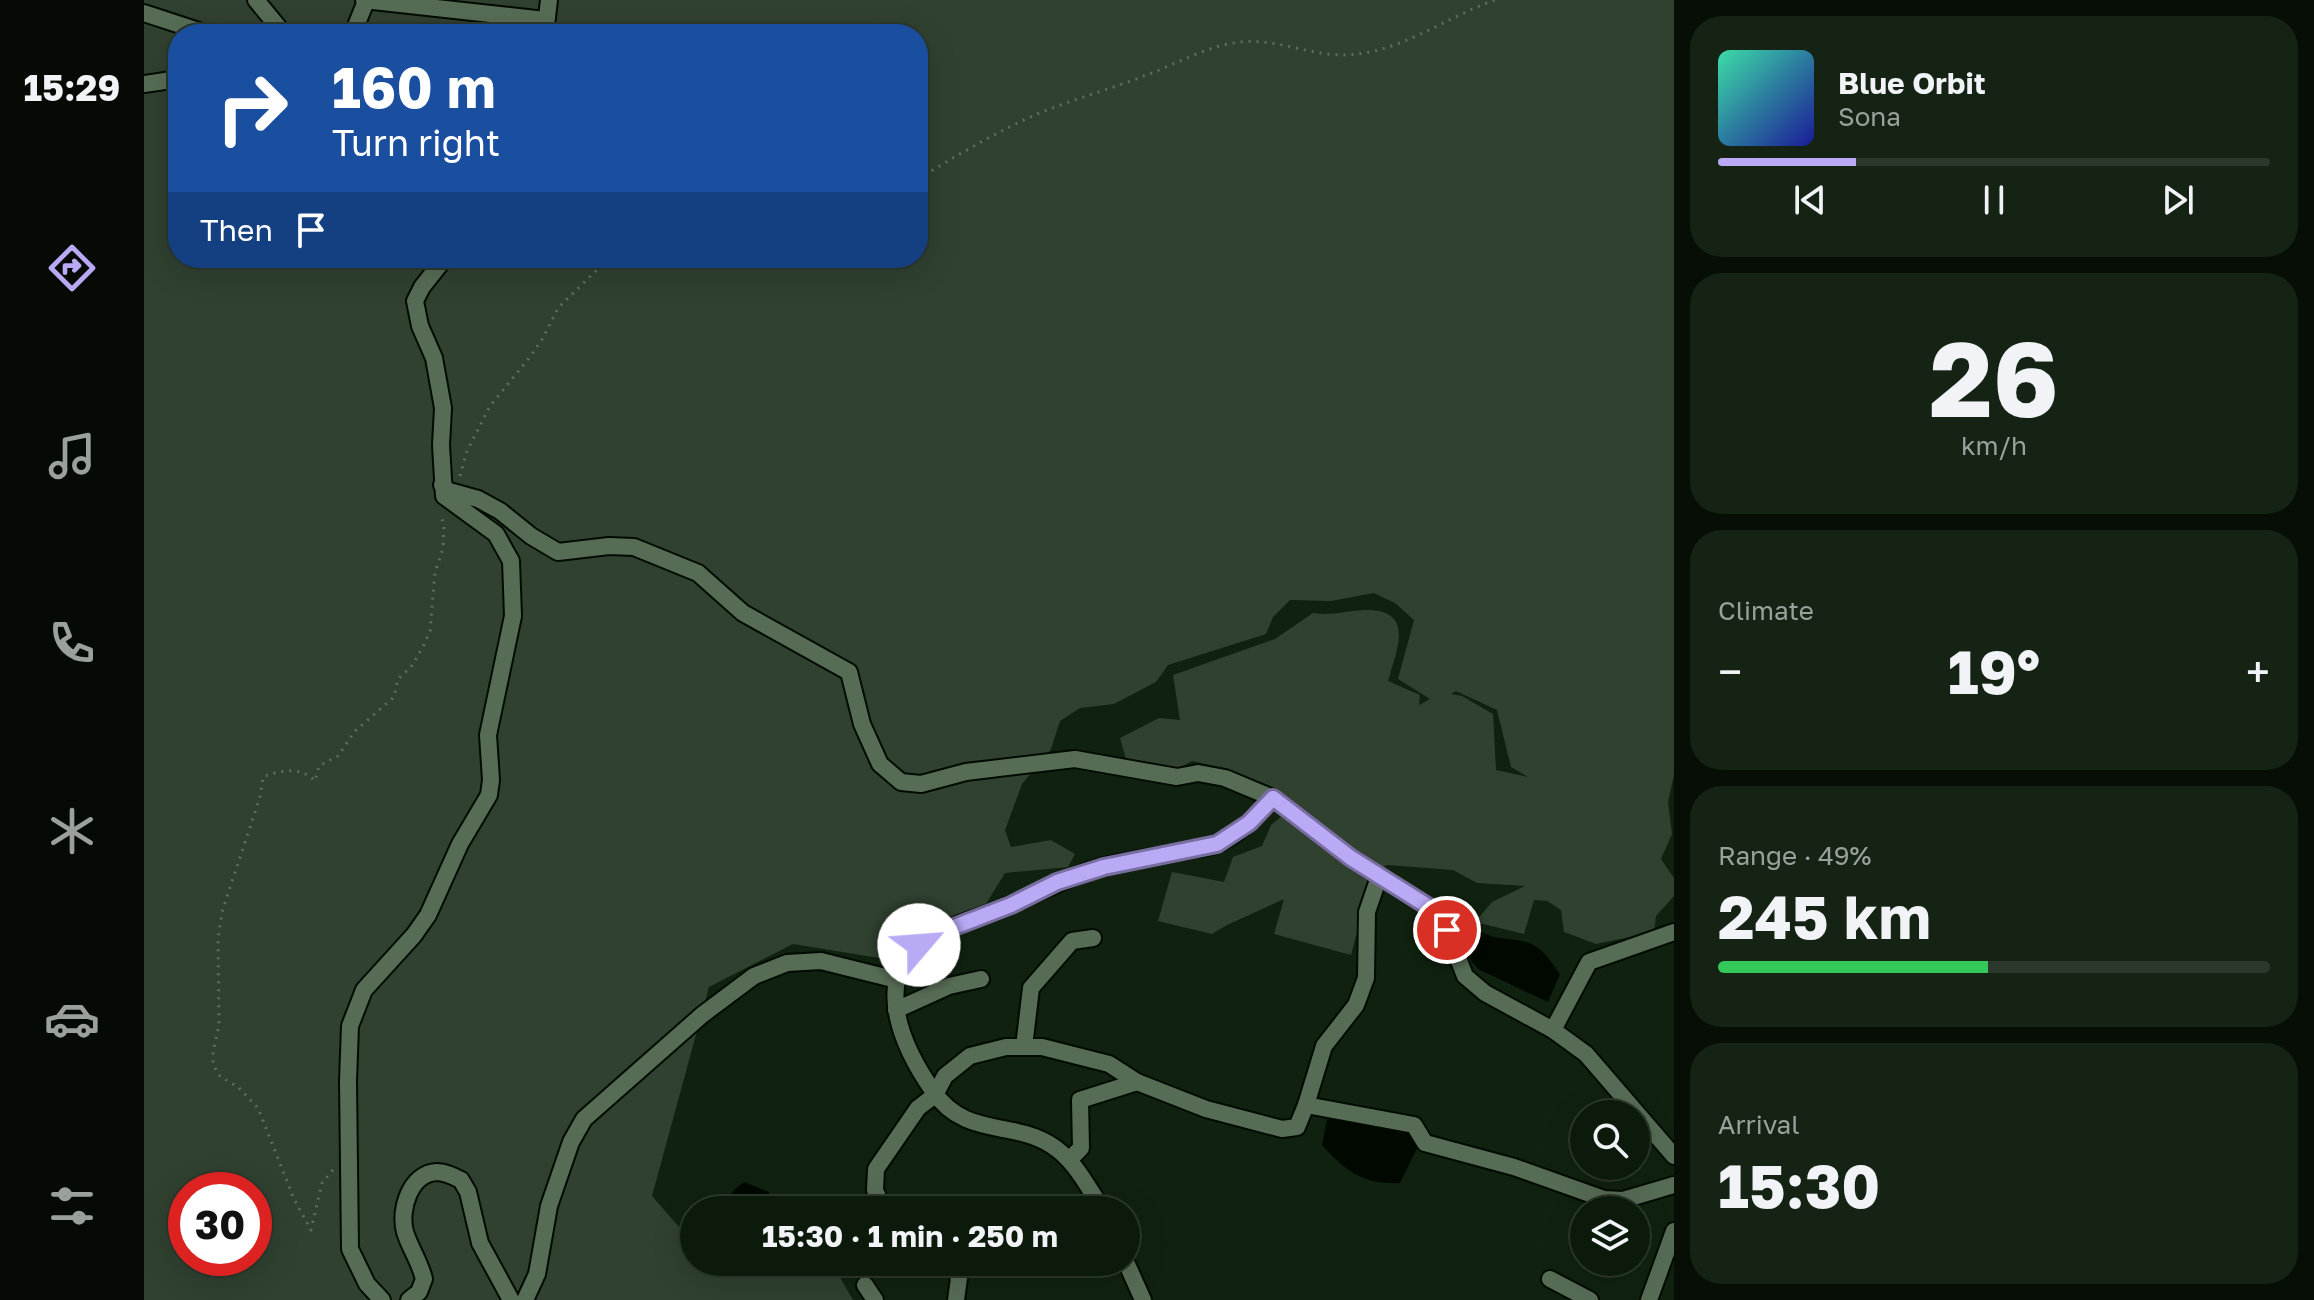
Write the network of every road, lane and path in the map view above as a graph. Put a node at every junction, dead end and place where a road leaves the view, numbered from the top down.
1 (256, 0) edge
2 (549, 0) edge
3 (1495, 0) edge
4 (365, 1) edge
5 (144, 13) edge
6 (178, 24) edge
7 (276, 24) edge
8 (357, 24) edge
9 (524, 24) edge
10 (545, 24) edge
11 (168, 80) edge
12 (144, 84) edge
13 (928, 173) edge
14 (437, 268) edge
15 (599, 268) edge
16 (445, 491) junction
17 (1273, 798) junction
18 (1379, 877) junction
19 (1674, 932) edge
20 (1093, 938) dead end
21 (981, 979) dead end
22 (897, 980) junction
23 (896, 1010) junction
24 (1553, 1030) junction
25 (1024, 1047) junction
26 (1137, 1082) junction
27 (935, 1095) junction
28 (1306, 1105) junction
29 (1674, 1156) edge
30 (1070, 1159) junction
31 (348, 1166) junction
32 (1674, 1185) edge
33 (877, 1196) edge
34 (1094, 1196) edge
35 (1674, 1231) edge
36 (958, 1276) edge
37 (1132, 1276) edge
38 (1550, 1279) dead end
39 (865, 1285) dead end
40 (382, 1300) edge
41 (409, 1300) edge
42 (511, 1300) edge
43 (525, 1300) edge
44 (875, 1300) edge
45 (956, 1300) edge
46 (1143, 1300) edge
47 (1590, 1300) edge
48 (1649, 1300) edge

1 - 7 street
2 - 10 street
3 - 13 path
4 - 8 street
4 - 9 street
5 - 6 street
11 - 12 street
14 - 16 street
15 - 16 path
16 - 17 street
16 - 31 street
16 - 31 path
17 - 18 street
17 - 22 street
18 - 24 street
18 - 28 street
19 - 24 street
20 - 25 street
21 - 23 street
22 - 23 street
22 - 43 street
23 - 27 street
24 - 29 street
25 - 26 street
25 - 27 street
26 - 28 street
26 - 30 street
27 - 30 street
27 - 33 street
28 - 32 street
30 - 34 street
31 - 40 street
35 - 48 street
36 - 45 street
37 - 46 street
38 - 47 street
39 - 44 street
41 - 42 street

